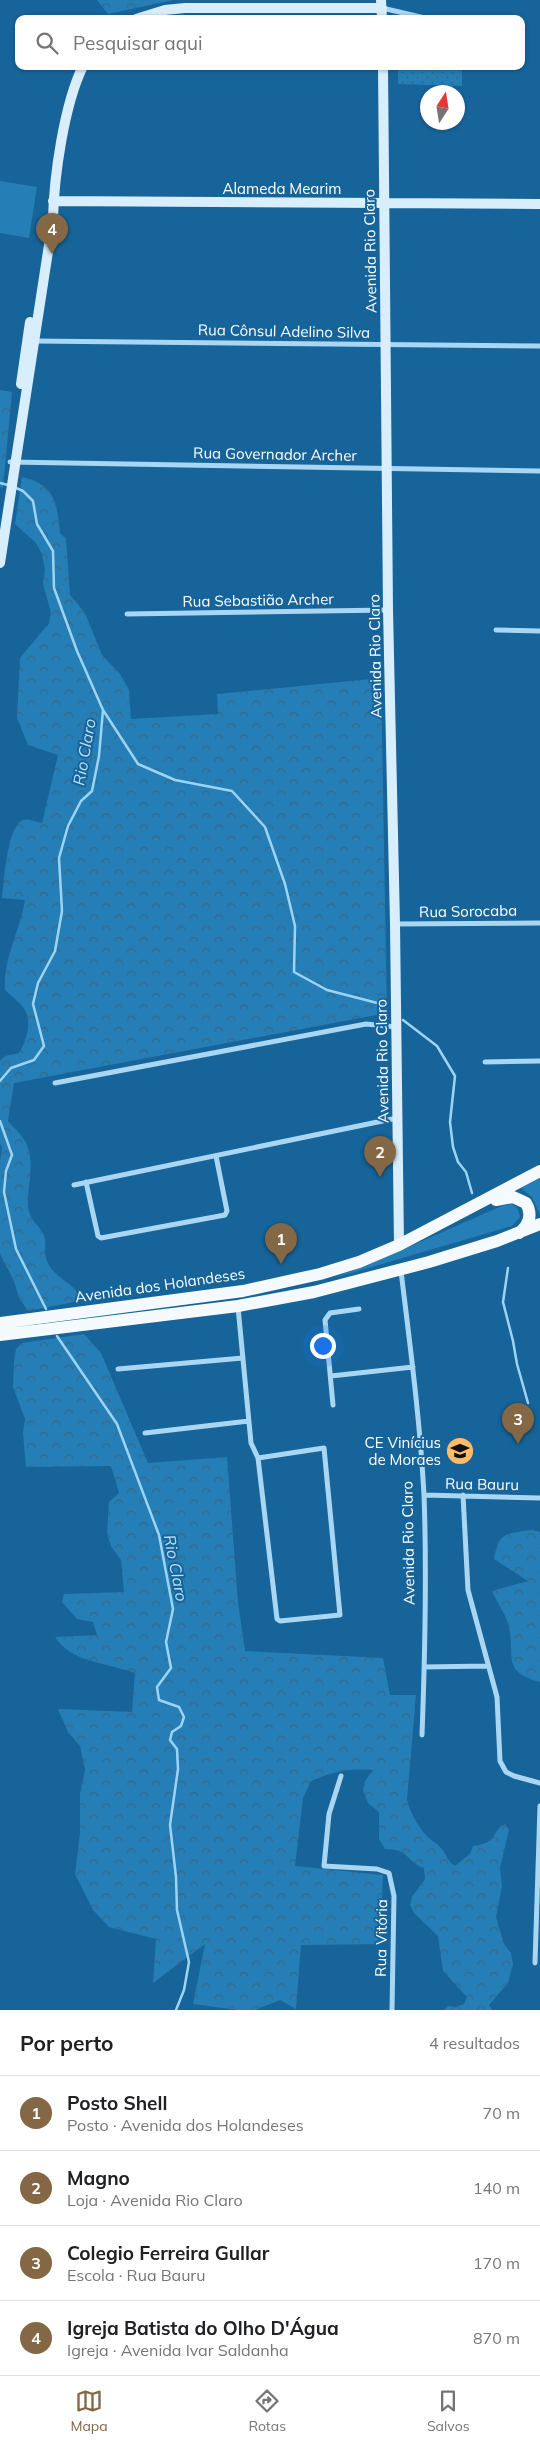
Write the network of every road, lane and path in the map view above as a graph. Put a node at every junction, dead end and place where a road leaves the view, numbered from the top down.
1 (382, 7) edge
2 (149, 15) edge
3 (413, 15) edge
4 (82, 70) edge
5 (383, 70) edge
6 (53, 201) junction
7 (385, 204) junction
8 (540, 204) edge
9 (31, 341) junction
10 (386, 344) junction
11 (540, 346) edge
12 (13, 462) junction
13 (388, 469) junction
14 (540, 472) edge
15 (7, 498) junction
16 (0, 524) edge
17 (0, 563) edge
18 (388, 610) junction
19 (127, 614) dead end
20 (496, 630) dead end
21 (540, 631) edge
22 (540, 923) edge
23 (396, 924) junction
24 (396, 1027) junction
25 (540, 1061) edge
26 (485, 1062) dead end
27 (55, 1083) dead end
28 (397, 1118) junction
29 (216, 1156) junction
30 (540, 1171) edge
31 (86, 1182) junction
32 (74, 1185) dead end
33 (476, 1206) junction
34 (540, 1224) edge
35 (516, 1234) junction
36 (399, 1245) junction
37 (401, 1270) junction
38 (238, 1306) junction
39 (360, 1309) dead end
40 (0, 1318) edge
41 (23, 1320) junction
42 (0, 1322) edge
43 (0, 1336) edge
44 (243, 1358) junction
45 (413, 1367) junction
46 (118, 1369) dead end
47 (331, 1376) junction
48 (333, 1405) dead end
49 (249, 1421) junction
50 (145, 1432) dead end
51 (258, 1458) junction
52 (424, 1495) junction
53 (463, 1495) junction
54 (540, 1498) edge
55 (487, 1666) junction
56 (424, 1667) junction
57 (422, 1735) dead end
58 (340, 1776) dead end
59 (540, 1783) edge
60 (540, 1806) edge
61 (535, 1963) dead end
62 (392, 2010) edge

1 - 2 street
1 - 3 street
4 - 6 street
5 - 7 street, Avenida Rio Claro
6 - 7 street, Alameda Mearim
6 - 9 street
7 - 8 street, Alameda Mearim
7 - 10 street, Avenida Rio Claro
9 - 10 street, Rua Cônsul Adelino Silva
9 - 12 street
10 - 11 street, Rua Cônsul Adelino Silva
10 - 13 street, Avenida Rio Claro
12 - 13 street, Rua Governador Archer
12 - 15 street
13 - 14 street, Rua Governador Archer
13 - 18 street, Avenida Rio Claro
15 - 16 street
15 - 17 street
18 - 19 street, Rua Sebastião Archer
18 - 23 street, Avenida Rio Claro
20 - 21 street
22 - 23 street, Rua Sorocaba
23 - 24 street, Avenida Rio Claro
24 - 27 street
24 - 28 street, Avenida Rio Claro
25 - 26 street
28 - 29 street
28 - 36 street, Avenida Rio Claro
29 - 31 street
29 - 31 street
30 - 33 main road, Avenida dos Holandeses
31 - 32 street
33 - 35 main road
33 - 36 main road, Avenida dos Holandeses
34 - 35 main road, Avenida dos Holandeses
35 - 37 main road, Avenida dos Holandeses
36 - 41 main road, Avenida dos Holandeses
37 - 38 main road, Avenida dos Holandeses
37 - 45 street, Avenida Rio Claro
38 - 43 main road, Avenida dos Holandeses
38 - 44 street
39 - 47 street
40 - 41 street
41 - 42 main road, Avenida dos Holandeses
44 - 46 street
44 - 49 street
45 - 47 street
45 - 52 street, Avenida Rio Claro
47 - 48 street
49 - 50 street
49 - 51 street
51 - 51 street
52 - 53 street, Rua Bauru
52 - 56 street, Avenida Rio Claro
53 - 54 street, Rua Bauru
53 - 55 street
55 - 56 street
55 - 59 street
56 - 57 street, Avenida Rio Claro
58 - 62 street, Rua Vitória
60 - 61 street

